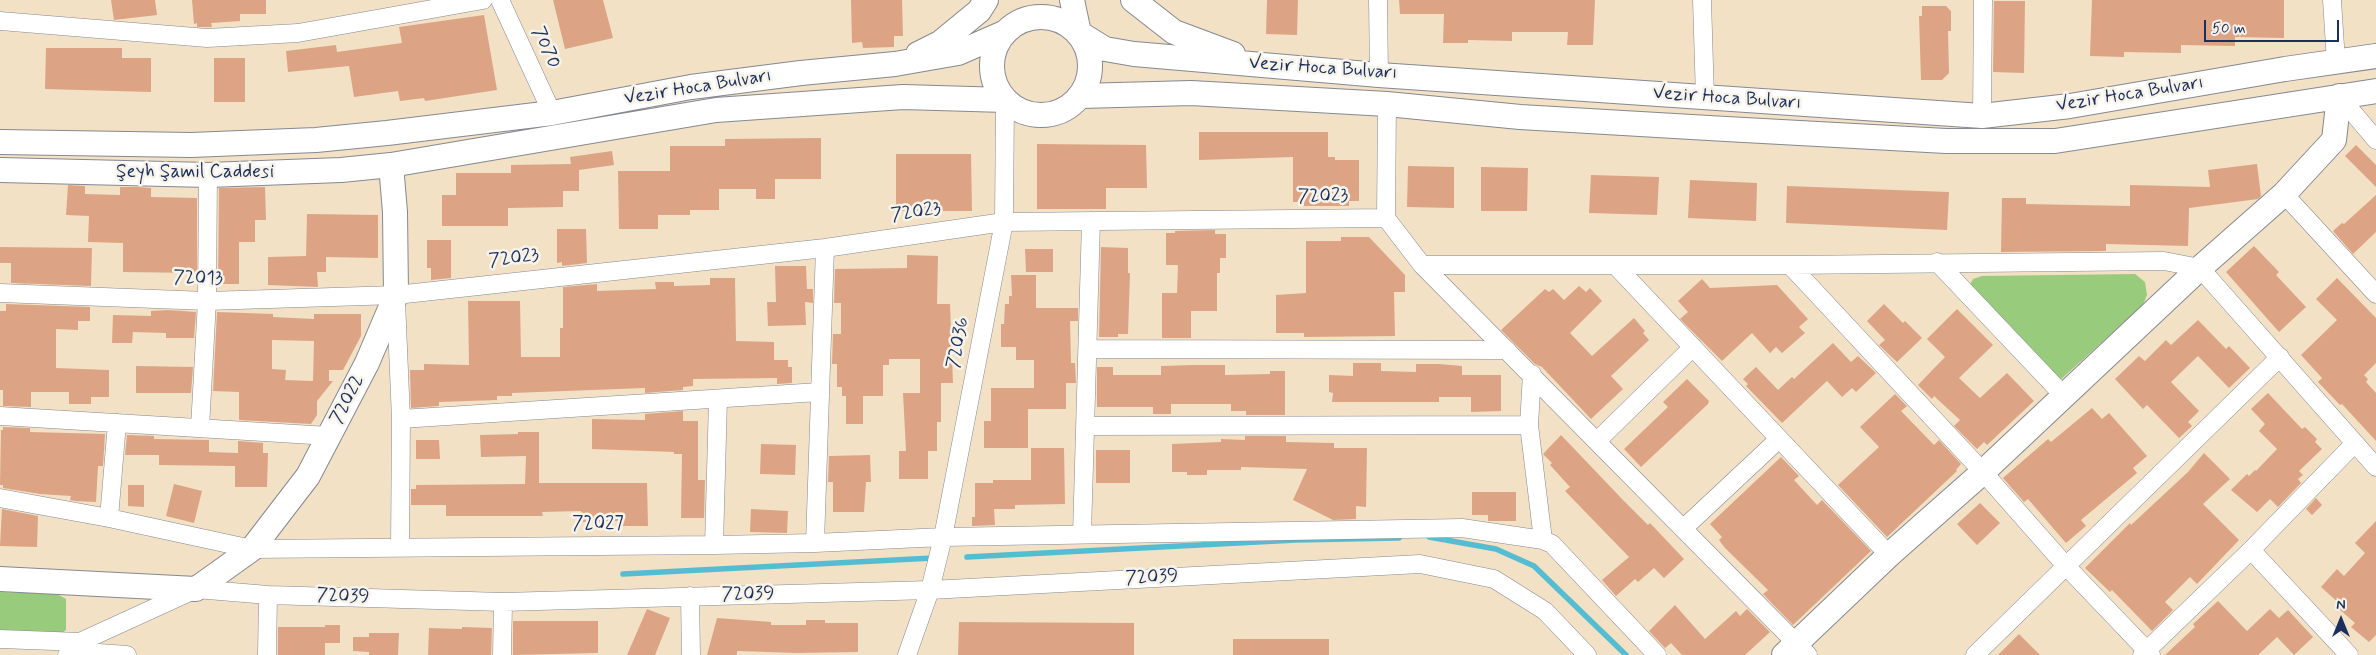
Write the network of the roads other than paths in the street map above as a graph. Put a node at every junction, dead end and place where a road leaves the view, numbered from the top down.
1 (483, 0) edge
2 (500, 0) edge
3 (986, 0) edge
4 (1025, 0) edge
5 (1072, 0) edge
6 (1133, 0) edge
7 (1378, 0) edge
8 (1702, 0) edge
9 (1983, 0) edge
10 (2332, 0) edge
11 (0, 22) edge
12 (1012, 27) junction
13 (1079, 33) junction
14 (2376, 56) edge
15 (2336, 62) junction
16 (895, 64) junction
17 (1268, 65) junction
18 (1379, 75) junction
19 (2376, 91) edge
20 (1081, 96) junction
21 (2339, 96) junction
22 (1705, 98) junction
23 (1005, 100) junction
24 (1387, 104) junction
25 (552, 114) junction
26 (1982, 116) junction
27 (386, 133) joint
28 (2376, 140) edge
29 (0, 142) edge
30 (390, 166) junction
31 (0, 170) edge
32 (208, 175) junction
33 (2284, 194) junction
34 (1386, 218) junction
35 (1091, 221) junction
36 (1004, 222) junction
37 (824, 248) junction
38 (1937, 262) junction
39 (1422, 265) junction
40 (1790, 265) junction
41 (1616, 266) junction
42 (2200, 268) junction
43 (0, 293) edge
44 (2376, 294) edge
45 (396, 295) junction
46 (207, 301) junction
47 (1693, 347) junction
48 (1088, 349) junction
49 (1507, 350) junction
50 (2280, 357) junction
51 (1532, 374) junction
52 (819, 392) junction
53 (2064, 396) junction
54 (718, 399) junction
55 (0, 416) edge
56 (401, 419) junction
57 (117, 423) junction
58 (1529, 425) junction
59 (1086, 426) junction
60 (200, 428) junction
61 (329, 436) junction
62 (1779, 439) junction
63 (1597, 441) junction
64 (2354, 444) junction
65 (2376, 467) edge
66 (1983, 472) junction
67 (0, 498) edge
68 (110, 518) junction
69 (1686, 526) dead end
70 (1082, 534) junction
71 (943, 537) junction
72 (1543, 540) junction
73 (815, 543) junction
74 (714, 545) junction
75 (400, 547) junction
76 (252, 548) junction
77 (2251, 550) junction
78 (1889, 555) junction
79 (2066, 566) junction
80 (0, 579) edge
81 (196, 589) junction
82 (930, 590) junction
83 (268, 595) junction
84 (690, 596) junction
85 (503, 602) junction
86 (0, 639) edge
87 (72, 650) edge
88 (1796, 651) edge
89 (2147, 653) edge
90 (128, 655) edge
91 (267, 655) edge
92 (502, 655) edge
93 (691, 655) edge
94 (907, 655) edge
95 (1587, 655) edge
96 (1657, 655) edge
97 (1975, 655) edge
98 (2349, 655) edge

1 - 11 street
2 - 25 street, 7070
3 - 16 main road
4 - 12 main road
5 - 13 main road
6 - 17 main road
7 - 18 street
8 - 22 street
9 - 26 street
10 - 15 street
12 - 13 main road
12 - 16 main road, Vezir Hoca Bulvarı
12 - 23 main road
13 - 17 main road, Vezir Hoca Bulvarı
13 - 20 main road
14 - 15 main road, Vezir Hoca Bulvarı
15 - 26 main road, Vezir Hoca Bulvarı
16 - 25 main road, Vezir Hoca Bulvarı
17 - 18 main road, Vezir Hoca Bulvarı
18 - 22 main road, Vezir Hoca Bulvarı
19 - 21 main road, Vezir Hoca Bulvarı
20 - 23 main road
20 - 24 main road, Vezir Hoca Bulvarı
21 - 24 main road, Vezir Hoca Bulvarı
21 - 28 street
21 - 33 main road
22 - 26 main road, Vezir Hoca Bulvarı
23 - 30 main road, Vezir Hoca Bulvarı
23 - 36 street, 72036
24 - 34 street
25 - 27 main road, Vezir Hoca Bulvarı
27 - 29 main road, Şeyh Şamil Caddesi
30 - 32 main road, Şeyh Şamil Caddesi
30 - 45 main road, 72022
31 - 32 main road, Şeyh Şamil Caddesi
32 - 46 street
33 - 42 main road
33 - 44 street
34 - 35 street, 72023
34 - 39 street
35 - 36 street, 72023
35 - 48 street
36 - 37 street, 72023
36 - 71 street, 72036
37 - 45 street, 72023
37 - 52 street
38 - 40 street
38 - 42 street
38 - 53 street
39 - 41 street
39 - 49 street
40 - 41 street
40 - 66 street
41 - 47 street
42 - 50 street
42 - 53 main road
43 - 46 street, 72013
45 - 46 street, 72013
45 - 56 street
45 - 61 main road, 72022
46 - 60 street
47 - 62 street
47 - 63 street
48 - 49 street
48 - 59 street
49 - 51 street
50 - 64 street
50 - 79 street
51 - 58 street
51 - 63 street
52 - 54 street
52 - 73 street
53 - 66 main road
54 - 56 street
54 - 74 street
55 - 57 street
56 - 75 street
57 - 60 street
57 - 68 street
58 - 59 street
58 - 72 street
59 - 70 street
60 - 61 street
61 - 76 main road, 72022
62 - 69 street
62 - 78 street
63 - 88 street
64 - 65 street
64 - 77 street
66 - 78 main road
66 - 79 street
67 - 68 street, 72027
68 - 76 street, 72027
70 - 71 street, 72027
70 - 72 street, 72027
71 - 73 street, 72027
71 - 82 street, 72036
72 - 96 street
73 - 74 street, 72027
74 - 75 street, 72027
75 - 76 street, 72027
76 - 81 main road, 72022
77 - 89 street
77 - 98 street
78 - 88 main road
79 - 89 street
79 - 97 street
80 - 81 main road, 72039
81 - 83 street, 72039
81 - 87 street
82 - 84 street, 72039
82 - 94 street, 72036
82 - 95 street, 72039
83 - 85 street, 72039
83 - 91 street
84 - 85 street, 72039
84 - 93 street
85 - 92 street
86 - 87 street
87 - 90 street

